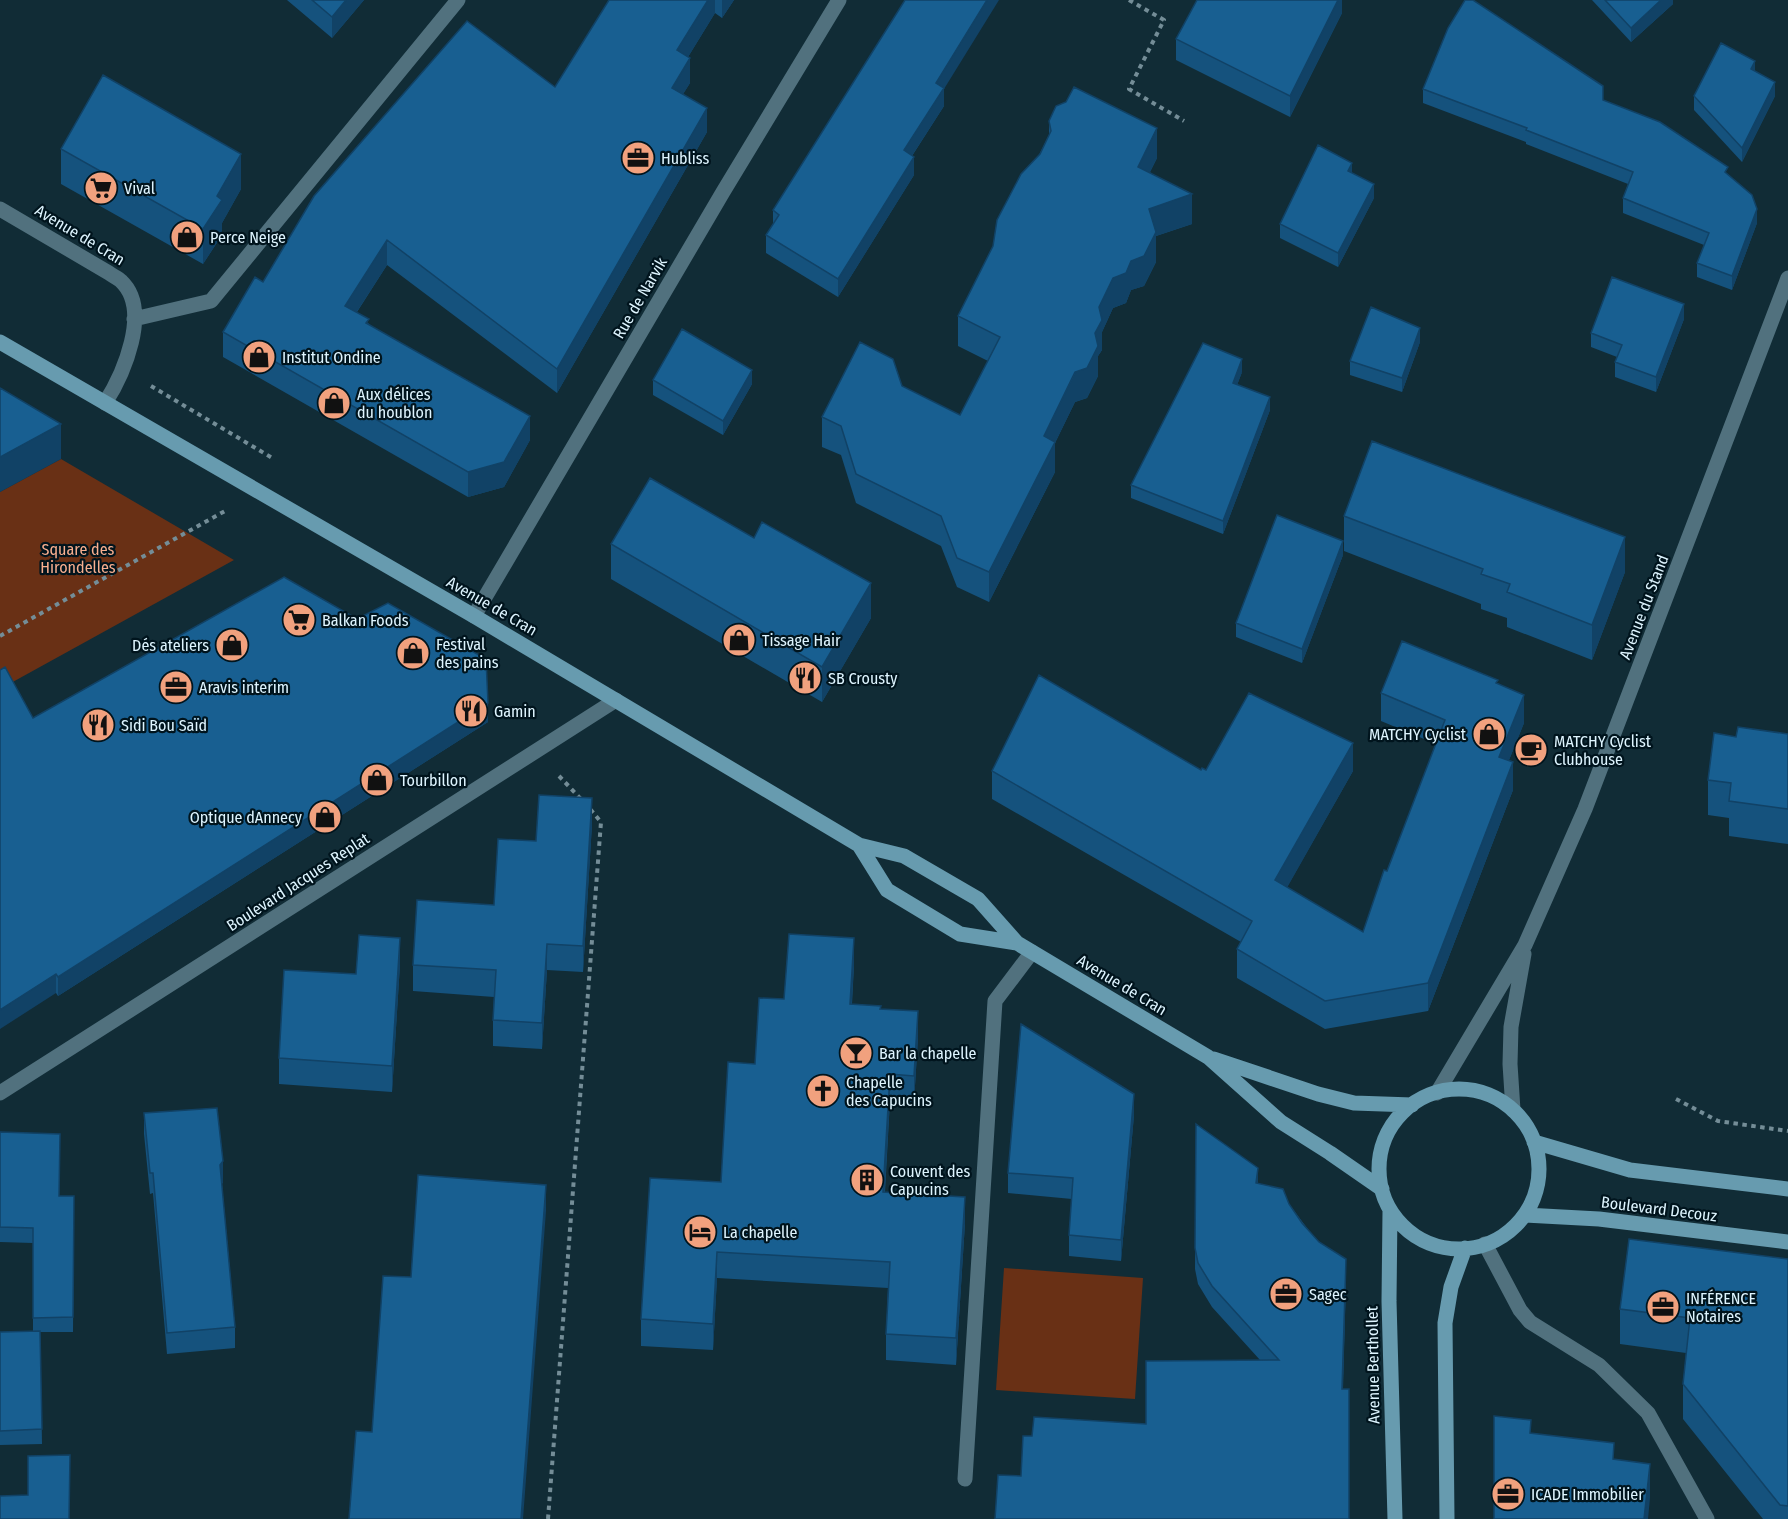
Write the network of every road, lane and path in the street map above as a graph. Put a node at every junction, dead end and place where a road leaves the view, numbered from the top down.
1 (458, 0) edge
2 (839, 0) edge
3 (1129, 0) edge
4 (1184, 121) dead end
5 (0, 209) edge
6 (1788, 278) edge
7 (134, 319) junction
8 (0, 342) edge
9 (148, 384) dead end
10 (105, 403) junction
11 (282, 463) dead end
12 (259, 492) junction
13 (474, 616) junction
14 (0, 636) edge
15 (616, 700) junction
16 (537, 751) junction
17 (859, 845) junction
18 (1017, 943) junction
19 (1526, 945) junction
20 (1032, 952) junction
21 (1208, 1057) junction
22 (0, 1093) edge
23 (1437, 1093) junction
24 (1676, 1099) dead end
25 (1412, 1104) junction
26 (1513, 1110) junction
27 (1788, 1131) edge
28 (1534, 1142) junction
29 (1382, 1189) junction
30 (1788, 1189) edge
31 (1390, 1211) junction
32 (1525, 1215) junction
33 (1788, 1242) edge
34 (1485, 1244) junction
35 (1465, 1248) junction
36 (965, 1479) dead end
37 (548, 1519) edge
38 (1395, 1519) edge
39 (1447, 1519) edge
40 (1707, 1519) edge

1 - 7 street
2 - 13 street, Rue de Narvik
3 - 4 path
5 - 7 street, Avenue de Cran
6 - 19 street, Avenue du Stand
7 - 10 street, Avenue de Cran
8 - 10 main road, Avenue de Cran
9 - 11 path
10 - 12 main road, Avenue de Cran
12 - 13 main road, Avenue de Cran
12 - 14 path
13 - 15 main road, Avenue de Cran
15 - 16 street, Boulevard Jacques Replat
15 - 17 main road, Avenue de Cran
16 - 22 street, Boulevard Jacques Replat
16 - 37 path
17 - 18 main road, Avenue de Cran
17 - 18 main road, Avenue de Cran
18 - 20 main road, Avenue de Cran
19 - 23 street, Avenue du Stand
19 - 26 street, Avenue du Stand
20 - 21 main road, Avenue de Cran
20 - 36 street
21 - 25 main road, Avenue de Cran
21 - 29 main road, Avenue de Cran
23 - 25 main road
23 - 26 main road
24 - 27 path
25 - 29 main road
26 - 28 main road
28 - 30 main road
28 - 32 main road
29 - 31 main road
31 - 35 main road
31 - 38 main road, Avenue Berthollet
32 - 33 main road, Boulevard Decouz
32 - 34 main road
34 - 35 main road
34 - 40 street
35 - 39 main road

